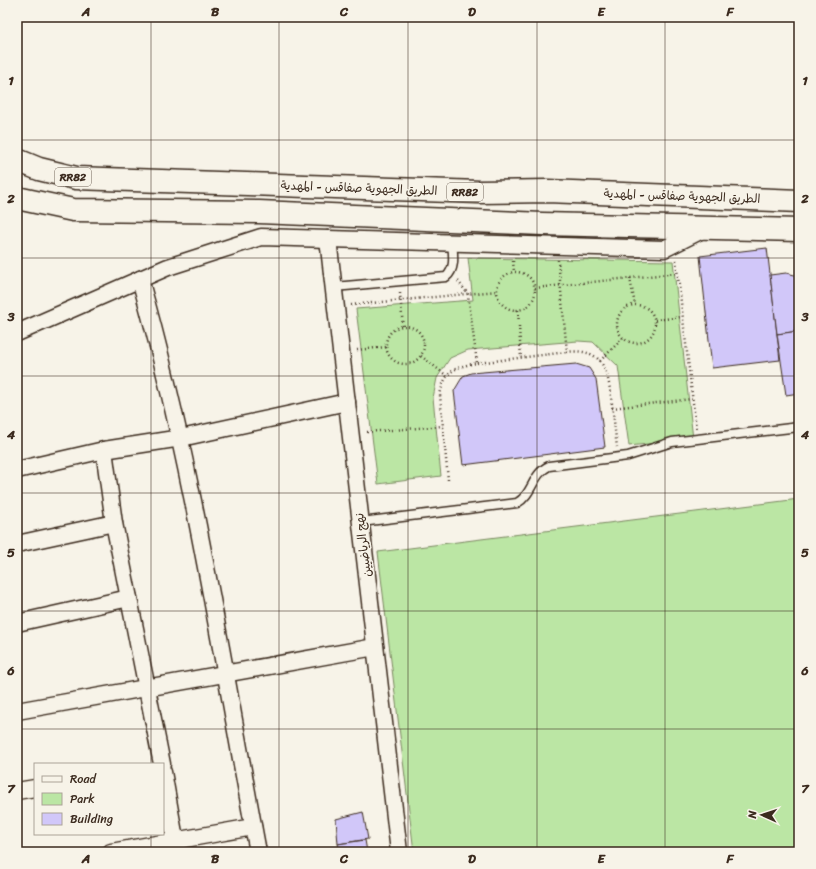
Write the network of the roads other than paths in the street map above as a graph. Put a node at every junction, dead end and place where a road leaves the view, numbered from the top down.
1 (17, 160) edge
2 (17, 198) edge
3 (799, 201) edge
4 (708, 227) junction
5 (799, 230) edge
6 (328, 238) junction
7 (452, 242) junction
8 (140, 279) junction
9 (334, 287) junction
10 (17, 333) edge
11 (347, 402) junction
12 (799, 427) edge
13 (181, 438) junction
14 (104, 450) junction
15 (17, 470) edge
16 (360, 522) junction
17 (114, 524) junction
18 (17, 544) edge
19 (129, 598) junction
20 (17, 623) edge
21 (375, 648) junction
22 (225, 673) junction
23 (148, 688) junction
24 (17, 711) edge
25 (162, 763) edge
26 (164, 778) edge
27 (34, 788) edge
28 (17, 790) edge
29 (254, 827) junction
30 (176, 846) edge
31 (111, 852) edge
32 (258, 852) edge
33 (399, 852) edge

1 - 3 main road, الطريق الجهوية صفاقس - المهدية / RR82
2 - 4 main road
4 - 5 main road
4 - 7 street
6 - 7 street
6 - 8 street
6 - 9 street, نهج الرياضيين
7 - 9 lane
8 - 10 street
8 - 13 street
9 - 11 street, نهج الرياضيين
11 - 13 street
11 - 16 street, نهج الرياضيين
12 - 16 lane
13 - 14 street
13 - 22 street
14 - 15 street
14 - 17 street
16 - 21 street, نهج الرياضيين
17 - 18 street
17 - 19 street
19 - 20 street
19 - 23 street
21 - 22 street
21 - 33 street, نهج الرياضيين
22 - 23 street
22 - 29 street
23 - 24 street
23 - 25 street
26 - 30 street
27 - 28 street
29 - 30 street
29 - 32 street
30 - 31 street

